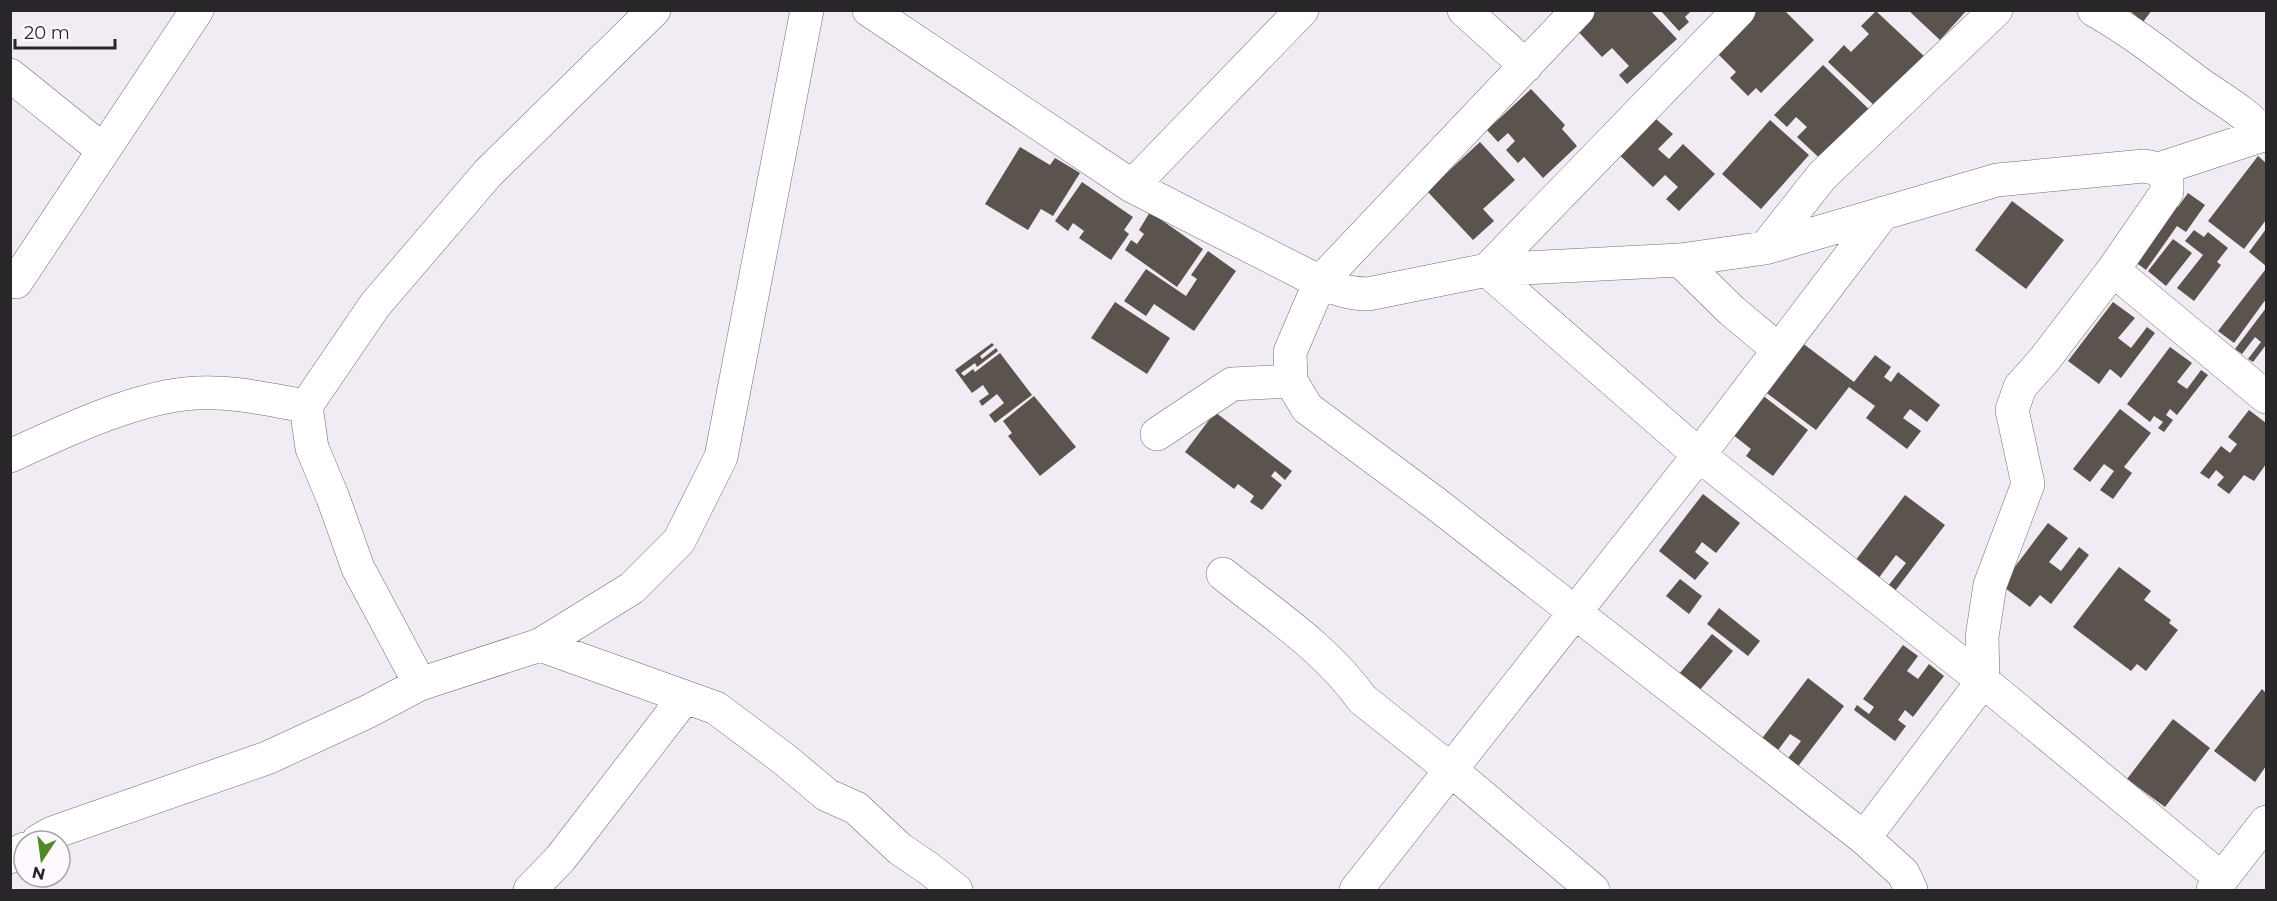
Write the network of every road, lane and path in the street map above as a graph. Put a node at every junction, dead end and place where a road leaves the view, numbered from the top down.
1 (197, 10) edge
2 (654, 10) edge
3 (807, 10) edge
4 (869, 10) edge
5 (1302, 10) edge
6 (1464, 10) edge
7 (1578, 10) edge
8 (1740, 10) edge
9 (1996, 10) edge
10 (2094, 10) edge
11 (1526, 66) junction
12 (10, 75) edge
13 (2266, 135) edge
14 (103, 150) junction
15 (2159, 169) junction
16 (1132, 186) junction
17 (1883, 213) junction
18 (1765, 248) junction
19 (1680, 260) junction
20 (1487, 270) junction
21 (2112, 270) junction
22 (10, 277) edge
23 (1320, 282) junction
24 (1779, 350) junction
25 (1292, 381) junction
26 (2266, 397) edge
27 (306, 406) junction
28 (1157, 434) dead end
29 (1699, 455) junction
30 (10, 456) edge
31 (1223, 574) dead end
32 (1575, 612) junction
33 (540, 645) junction
34 (1983, 681) junction
35 (420, 684) junction
36 (685, 697) junction
37 (1451, 770) junction
38 (2266, 822) edge
39 (63, 829) edge
40 (1864, 838) junction
41 (2218, 885) edge
42 (530, 891) edge
43 (956, 891) edge
44 (1356, 891) edge
45 (1593, 891) edge
46 (1911, 891) edge

1 - 14 street
2 - 27 street
3 - 33 street
4 - 16 street
5 - 16 street
6 - 11 street
7 - 11 street
8 - 20 street
9 - 18 street
10 - 13 street
11 - 23 street
12 - 14 street
13 - 15 street
14 - 22 street
15 - 17 street
15 - 21 street
16 - 23 street
17 - 18 street
17 - 24 street
18 - 19 street
19 - 20 street
19 - 24 street
20 - 23 street
20 - 29 street
21 - 26 street
21 - 34 street
23 - 25 street
24 - 29 street
25 - 28 street
25 - 32 street
27 - 30 street
27 - 35 street
29 - 32 street
29 - 34 street
31 - 37 street
32 - 37 street
32 - 40 street
33 - 35 street
33 - 36 street
34 - 40 street
34 - 41 street
35 - 39 street
36 - 42 street
36 - 43 street
37 - 44 street
37 - 45 street
38 - 41 street
40 - 46 street

